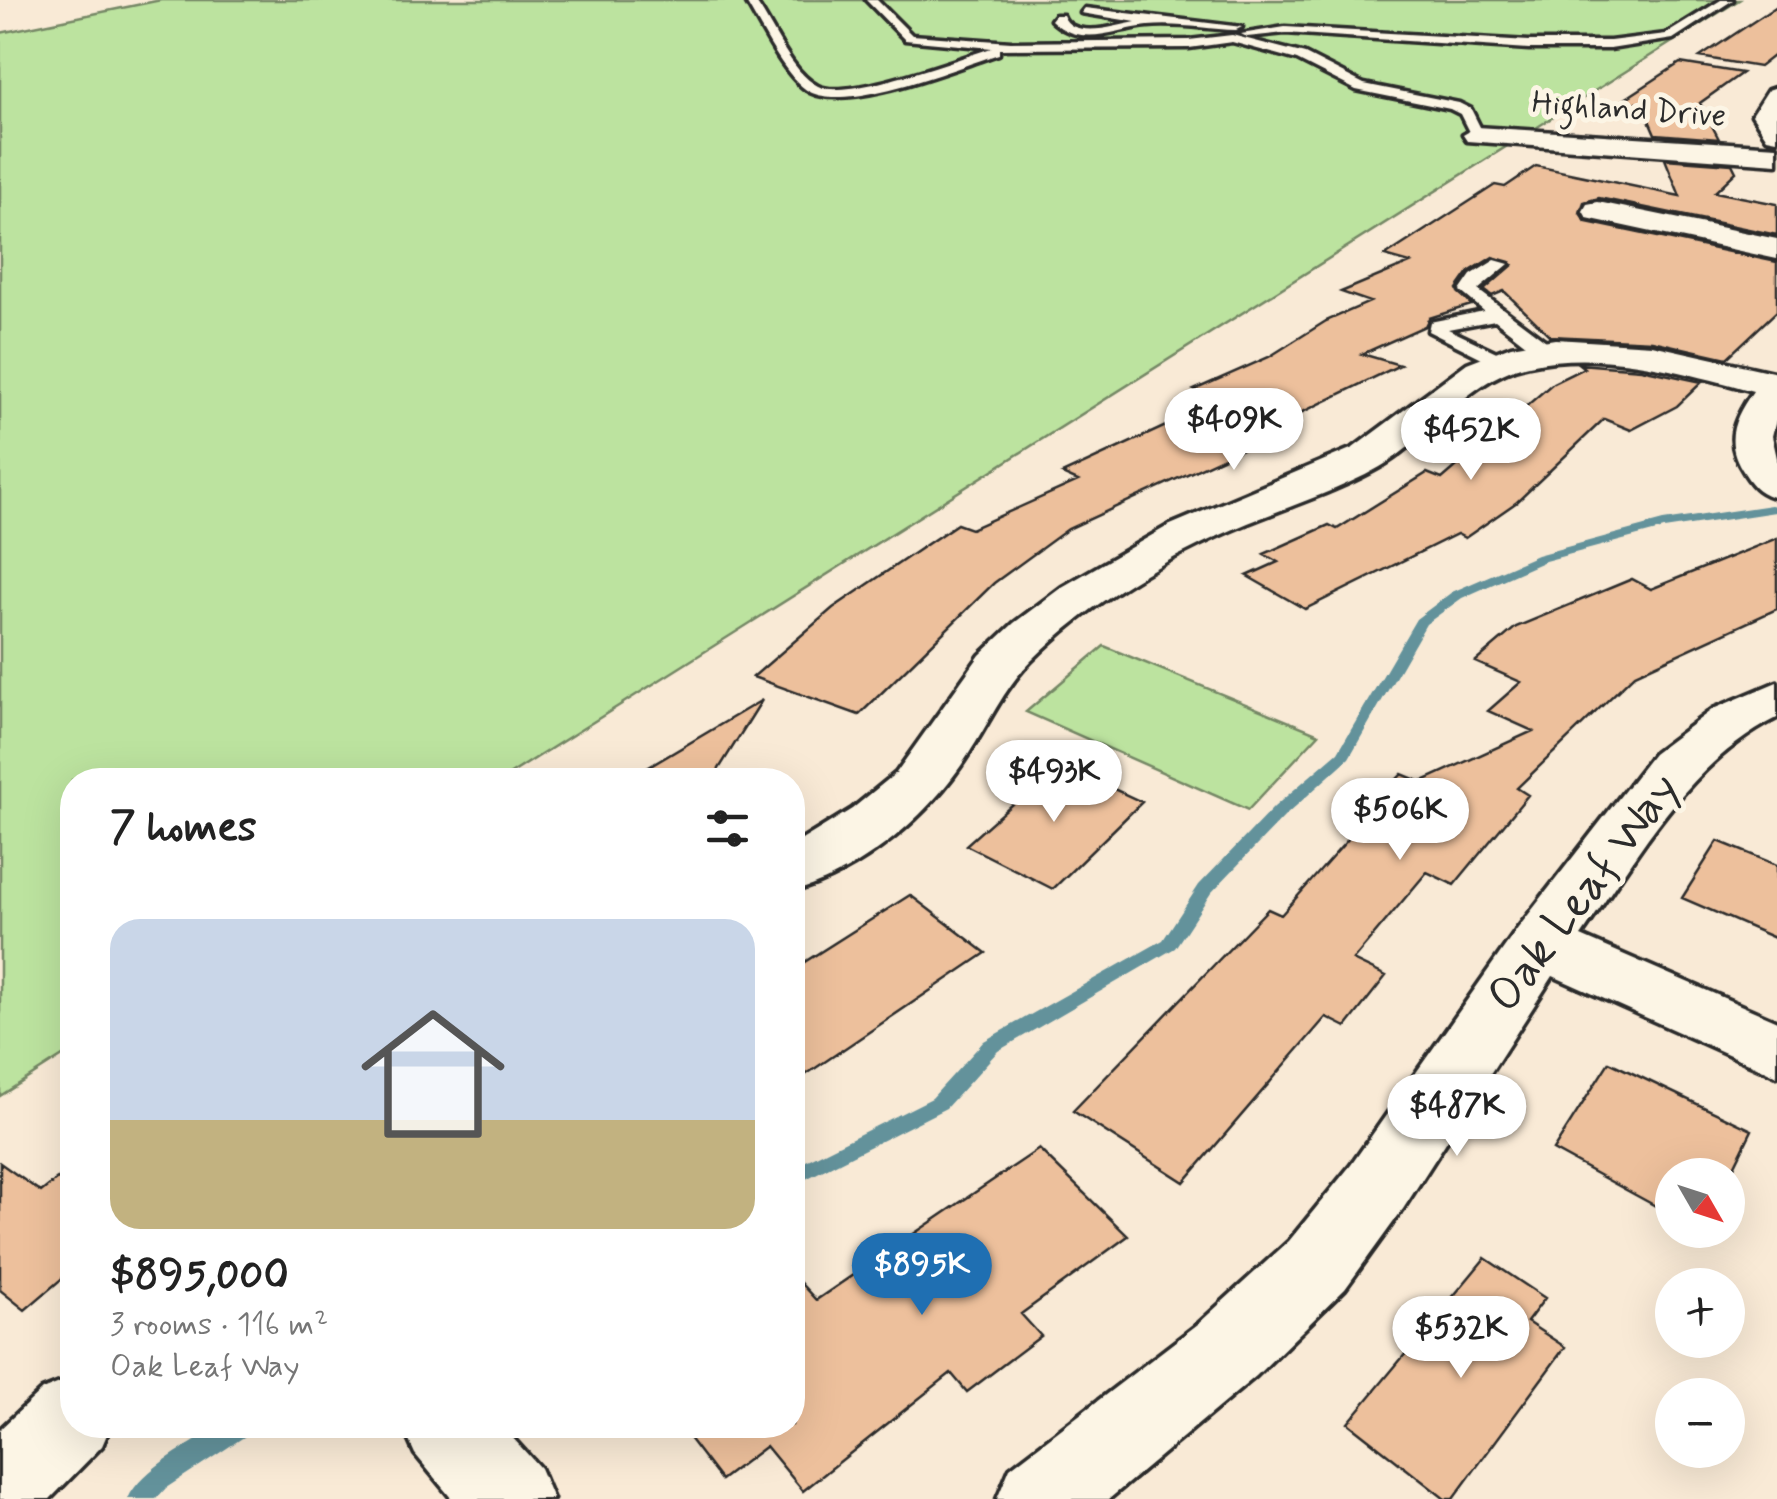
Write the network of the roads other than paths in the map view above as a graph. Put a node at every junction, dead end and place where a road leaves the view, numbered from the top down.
1 (754, 0) edge
2 (871, 0) edge
3 (1728, 0) edge
4 (1084, 11) dead end
5 (1059, 18) dead end
6 (1150, 22) junction
7 (1257, 30) junction
8 (1232, 38) junction
9 (1087, 39) junction
10 (1011, 46) junction
11 (1777, 95) edge
12 (1777, 132) edge
13 (1477, 134) joint
14 (1777, 155) edge
15 (1624, 191) dead end
16 (1598, 211) junction
17 (1572, 232) dead end
18 (1777, 249) edge
19 (1500, 264) dead end
20 (1498, 314) junction
21 (1547, 351) junction
22 (1500, 362) junction
23 (1777, 385) edge
24 (1777, 485) edge
25 (1777, 698) edge
26 (805, 865) edge
27 (1541, 944) junction
28 (1777, 1050) edge
29 (60, 1430) edge
30 (456, 1438) edge
31 (0, 1488) edge
32 (1080, 1488) edge
33 (509, 1499) edge

1 - 10 lane
2 - 10 lane
3 - 7 lane
4 - 6 lane
5 - 9 lane
6 - 7 lane
6 - 9 lane
7 - 8 lane
8 - 9 lane
8 - 13 lane
9 - 10 lane
11 - 12 street
13 - 14 street, Highland Drive
15 - 16 street
16 - 17 street
16 - 18 street
19 - 20 lane
20 - 21 lane
20 - 22 lane
21 - 22 street
21 - 23 street
22 - 26 street
23 - 24 street
25 - 27 street, Oak Leaf Way
27 - 28 street
27 - 32 street, Oak Leaf Way
29 - 31 street
30 - 33 street

